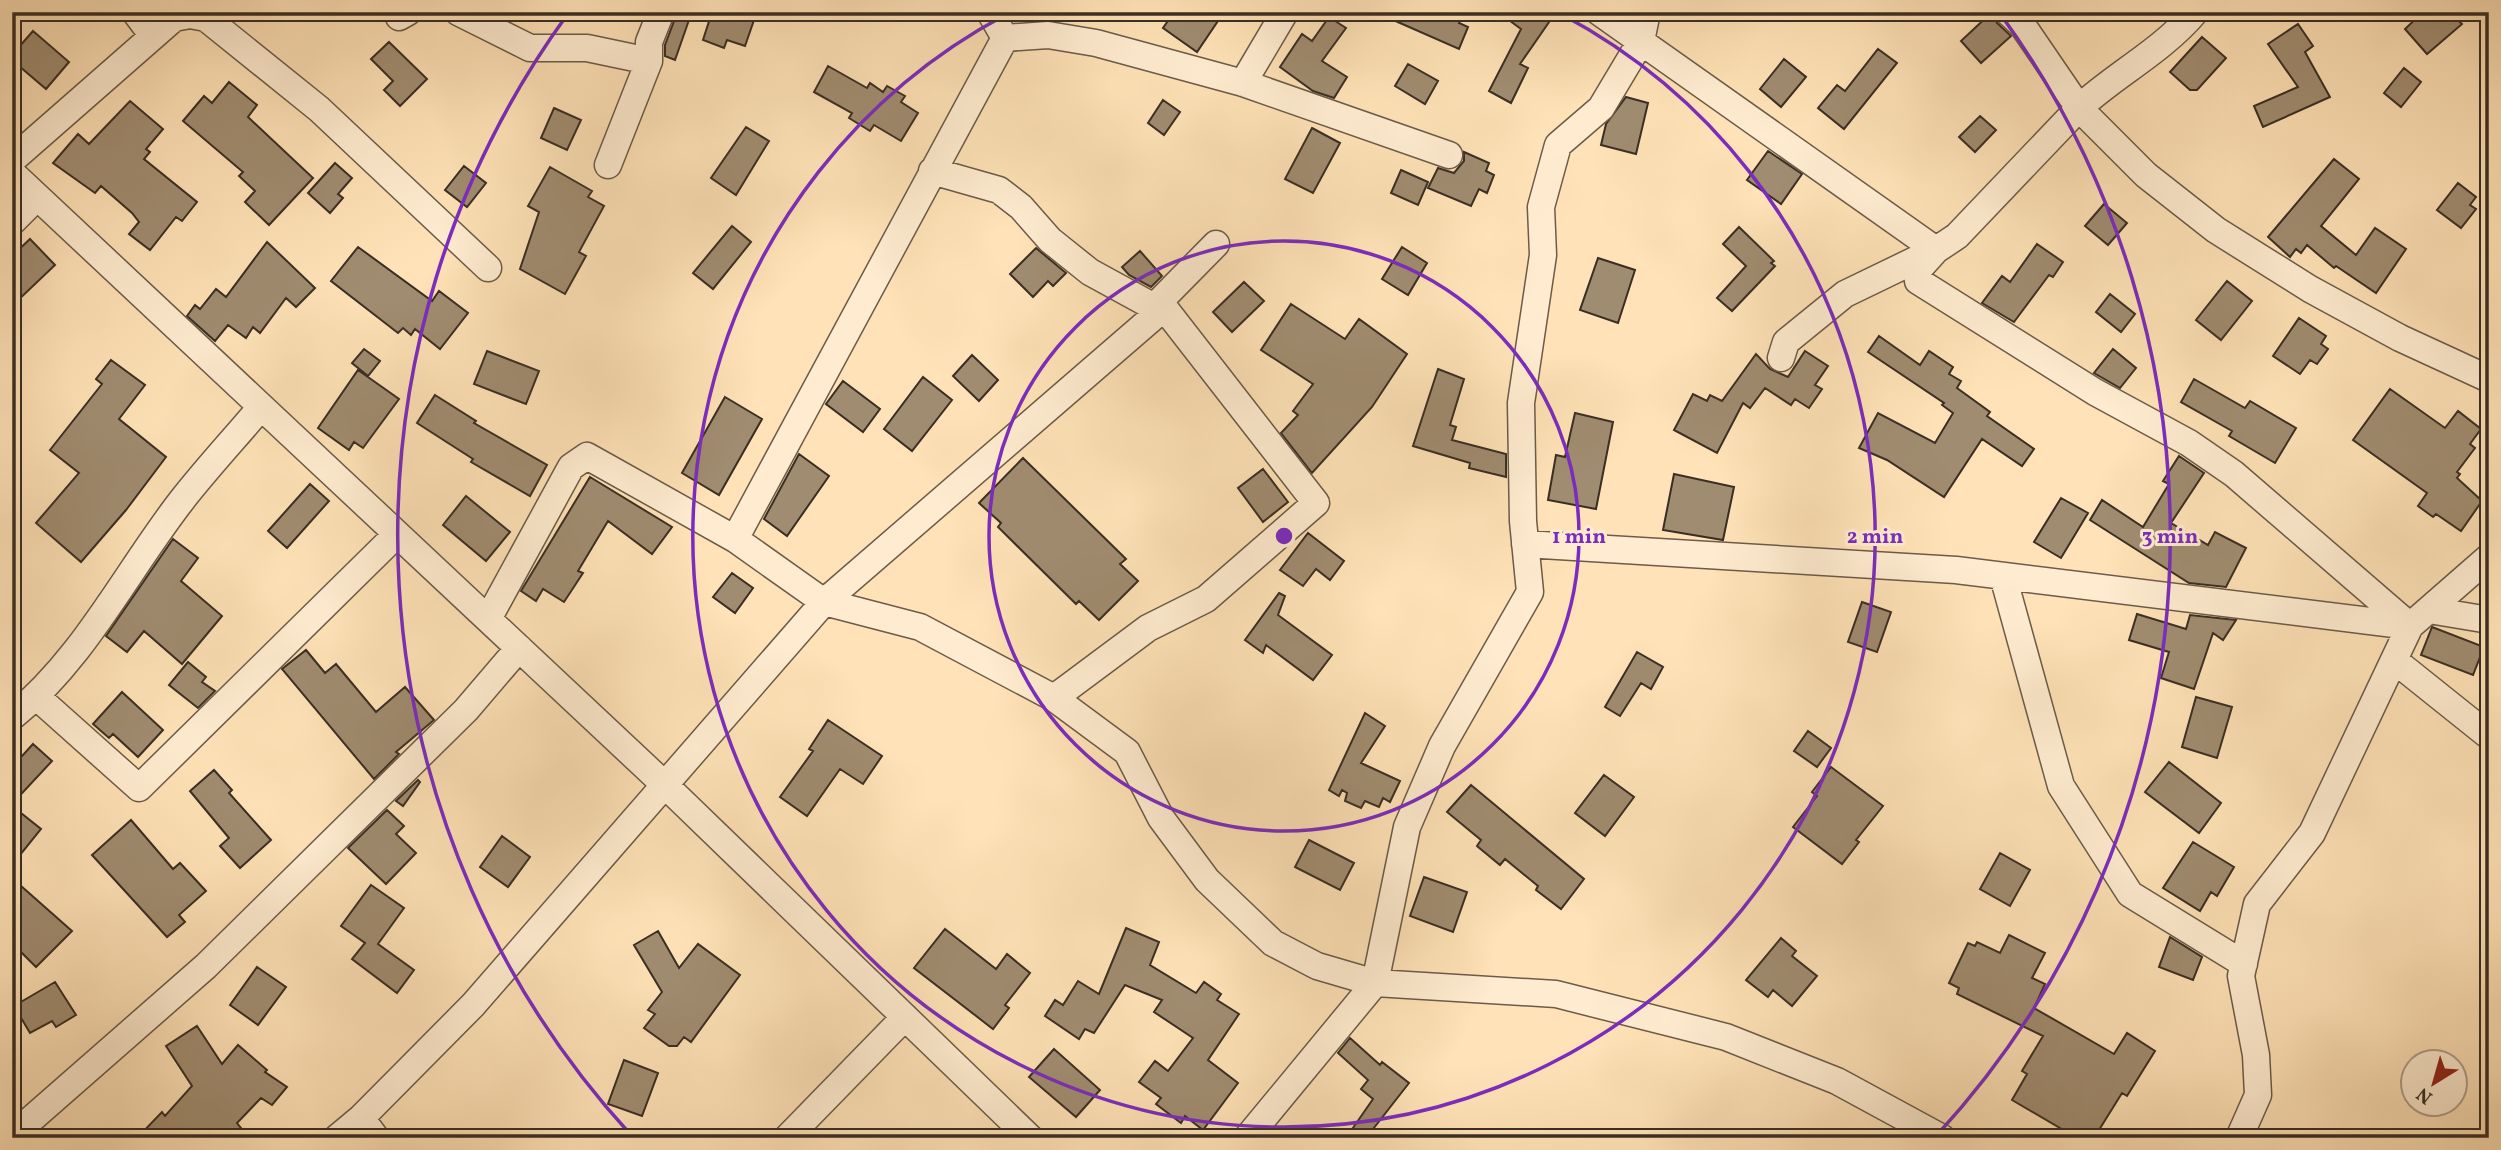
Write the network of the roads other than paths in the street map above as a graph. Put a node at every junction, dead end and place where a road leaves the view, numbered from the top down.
1 (135, 12) edge
2 (458, 12) edge
3 (662, 12) edge
4 (1285, 12) edge
5 (1599, 12) edge
6 (1647, 12) edge
7 (2008, 12) edge
8 (2196, 12) edge
9 (992, 21) edge
10 (153, 36) junction
11 (1641, 41) junction
12 (649, 61) junction
13 (1243, 83) junction
14 (2079, 108) junction
15 (1449, 155) dead end
16 (12, 160) edge
17 (608, 165) dead end
18 (932, 171) junction
19 (12, 173) edge
20 (37, 197) junction
21 (12, 222) edge
22 (1216, 244) dead end
23 (1936, 250) junction
24 (488, 268) dead end
25 (1782, 358) dead end
26 (2489, 379) edge
27 (261, 407) junction
28 (397, 534) junction
29 (735, 539) junction
30 (1525, 544) junction
31 (2489, 557) edge
32 (2003, 576) junction
33 (824, 602) junction
34 (2419, 618) junction
35 (488, 619) junction
36 (2489, 620) edge
37 (519, 648) junction
38 (2394, 660) junction
39 (37, 696) junction
40 (1054, 698) junction
41 (12, 717) edge
42 (2489, 736) edge
43 (666, 786) junction
44 (2244, 964) junction
45 (1375, 982) junction
46 (905, 1017) junction
47 (369, 1128) edge
48 (12, 1136) edge
49 (337, 1138) edge
50 (787, 1138) edge
51 (1030, 1138) edge
52 (1247, 1138) edge
53 (1942, 1138) edge
54 (2239, 1138) edge

1 - 10 street
2 - 12 street
3 - 12 street
4 - 13 street
5 - 11 street
6 - 11 street
7 - 14 street
8 - 14 street
9 - 13 street
9 - 18 street
10 - 16 street
10 - 24 street
11 - 23 street
11 - 30 street
12 - 17 street
13 - 15 street
14 - 23 street
14 - 26 street
18 - 22 street
18 - 29 street
19 - 20 street
20 - 21 street
20 - 27 street
23 - 25 street
23 - 34 street
27 - 28 street
27 - 39 street
28 - 35 street
28 - 39 street
29 - 33 street
29 - 35 street
30 - 32 street
30 - 45 street
31 - 34 street
32 - 34 street
32 - 44 street
33 - 40 street
33 - 40 street
33 - 43 street
34 - 36 street
34 - 38 street
35 - 37 street
37 - 43 street
37 - 48 street
38 - 42 street
38 - 44 street
39 - 41 street
40 - 45 street
43 - 46 street
43 - 47 street
44 - 54 street
45 - 52 street
45 - 53 street
46 - 50 street
46 - 51 street
47 - 49 street

